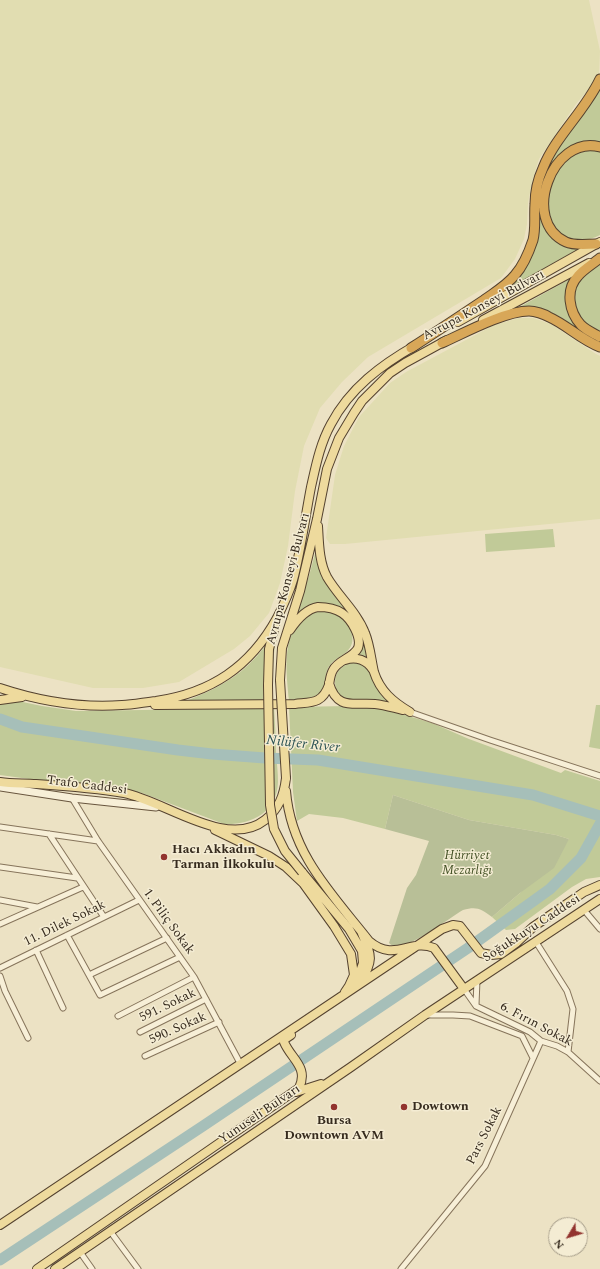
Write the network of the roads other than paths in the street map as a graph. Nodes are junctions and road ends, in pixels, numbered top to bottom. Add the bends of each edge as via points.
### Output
1 (600, 79) edge
2 (600, 147) edge
3 (598, 243) edge
4 (600, 257) edge
5 (600, 336) edge
6 (442, 343) junction
7 (600, 347) edge
8 (411, 348) junction
9 (317, 519) junction
10 (278, 616) junction
11 (286, 635) junction
12 (340, 662) junction
13 (374, 672) junction
14 (329, 684) junction
15 (0, 688) edge
16 (29, 696) junction
17 (0, 700) edge
18 (122, 705) junction
19 (410, 712) junction
20 (600, 776) edge
21 (0, 778) edge
22 (286, 778) junction
23 (0, 782) edge
24 (28, 783) junction
25 (0, 787) edge
26 (72, 798) junction
27 (170, 809) junction
28 (196, 820) junction
29 (0, 827) edge
30 (49, 834) junction
31 (98, 841) junction
32 (0, 866) edge
33 (78, 878) junction
34 (600, 885) edge
35 (84, 887) junction
36 (600, 899) edge
37 (0, 900) edge
38 (139, 900) junction
39 (38, 907) junction
40 (584, 910) junction
41 (104, 917) junction
42 (0, 924) edge
43 (600, 929) edge
44 (361, 931) junction
45 (68, 935) junction
46 (167, 938) junction
47 (536, 942) junction
48 (417, 945) junction
49 (36, 950) junction
50 (180, 957) junction
51 (0, 968) edge
52 (89, 975) junction
53 (0, 976) edge
54 (194, 977) junction
55 (478, 980) junction
56 (359, 985) junction
57 (464, 989) junction
58 (348, 993) junction
59 (206, 999) junction
60 (337, 1000) junction
61 (476, 1006) junction
62 (63, 1008) dead end
63 (425, 1015) junction
64 (118, 1016) dead end
65 (219, 1022) junction
66 (140, 1032) dead end
67 (28, 1038) dead end
68 (541, 1041) junction
69 (568, 1052) junction
70 (145, 1056) dead end
71 (533, 1058) junction
72 (240, 1063) junction
73 (334, 1079) junction
74 (600, 1081) edge
75 (293, 1093) junction
76 (0, 1225) edge
77 (110, 1231) junction
78 (80, 1252) junction
79 (37, 1269) edge
80 (55, 1269) edge
81 (92, 1269) edge
82 (138, 1269) edge
83 (401, 1269) edge

1 - 8 highway via 593,93 548,156 542,170 535,203 533,239 517,274 503,287
2 - 3 highway via 583,146 565,155 552,172 544,196 546,221 558,236 574,244
3 - 8 main road, Avrupa Konseyi Bulvarı
4 - 5 highway via 578,276 570,293 576,319 590,332
4 - 6 main road, Avrupa Konseyi Bulvarı
6 - 7 highway via 504,316 530,311 549,316 589,343
6 - 9 main road, Avrupa Konseyi Bulvarı via 390,373 362,401 339,438 327,469
8 - 10 main road, Avrupa Konseyi Bulvarı via 365,379 345,402 331,424 319,452 293,580
9 - 11 main road, Avrupa Konseyi Bulvarı via 300,591
9 - 13 main road via 321,559 327,576 365,632
10 - 18 main road, Avrupa Konseyi Bulvarı via 258,647 235,670 219,680 185,695
10 - 58 main road, bridge via 269,649 268,685 270,805 274,829 285,851 349,929 362,951 363,963 360,973
11 - 12 main road via 295,622 317,607 330,608 342,613 358,638 358,647 354,653
11 - 22 main road, Avrupa Konseyi Bulvarı, bridge via 282,648 280,680
12 - 13 main road via 358,658 367,663
12 - 14 main road via 332,670
13 - 19 main road via 382,689 395,703
14 - 18 main road via 325,694 315,702
14 - 19 main road via 335,696 343,703 378,704
15 - 16 main road, Avrupa Konseyi Bulvarı
16 - 17 main road
16 - 18 main road, Avrupa Konseyi Bulvarı via 71,704
19 - 20 street
21 - 24 main road
22 - 28 main road, Avrupa Konseyi Bulvarı via 284,792 277,806 270,816 258,825 233,830
22 - 44 main road via 290,815 305,855
23 - 24 main road, Avrupa Konseyi Bulvarı
24 - 27 main road, Avrupa Konseyi Bulvarı via 126,794 144,798
25 - 26 main road, Trafo Caddesi
26 - 27 main road, Trafo Caddesi
26 - 31 street, 1. Piliç Sokak
27 - 28 main road, Avrupa Konseyi Bulvarı
28 - 60 main road via 270,856 303,883 351,954 354,975 349,986
29 - 30 street
30 - 31 street
30 - 33 street
31 - 38 street, 1. Piliç Sokak
32 - 33 street
33 - 35 street
34 - 48 main road, Soğukkuyu Caddesi via 584,892 533,927 516,944 501,954 486,955 478,950 460,926 453,925
35 - 39 street
35 - 41 street
36 - 40 main road, Soğukkuyu Caddesi
37 - 39 street
38 - 41 street, 11. Dilek Sokak
38 - 46 street, 1. Piliç Sokak
39 - 42 street
40 - 43 street
40 - 47 main road, Soğukkuyu Caddesi
41 - 45 street, 11. Dilek Sokak
44 - 48 main road via 376,947 383,949 398,951
44 - 56 main road via 370,958 368,970
45 - 49 street, 11. Dilek Sokak
45 - 52 street
46 - 50 street, 1. Piliç Sokak
46 - 52 street
47 - 55 main road, Soğukkuyu Caddesi
47 - 69 street via 568,991 573,1009
48 - 56 main road
48 - 57 main road via 434,948
49 - 51 street, 11. Dilek Sokak
49 - 62 street
50 - 52 street via 100,995
50 - 54 street, 1. Piliç Sokak
53 - 67 street
54 - 59 street, 1. Piliç Sokak
54 - 64 street
55 - 57 main road, Yunuseli Bulvarı
55 - 61 street
56 - 58 main road
56 - 75 main road via 340,1004 285,1039 288,1050 302,1071 302,1082
57 - 61 street, 6. Fırın Sokak
57 - 63 main road, Yunuseli Bulvarı
58 - 60 main road
59 - 65 street, 1. Piliç Sokak
59 - 66 street, 591. Sokak
60 - 72 main road
61 - 68 street, 6. Fırın Sokak via 530,1032
63 - 71 street, 6. Fırın Sokak via 470,1016 522,1036
63 - 73 main road, Yunuseli Bulvarı
65 - 70 street, 590. Sokak
65 - 72 street, 1. Piliç Sokak
68 - 69 street, 6. Fırın Sokak
68 - 71 street, Pars Sokak
69 - 74 street, 6. Fırın Sokak
71 - 83 street, Pars Sokak via 485,1166
72 - 76 main road
73 - 75 main road
73 - 77 main road, Yunuseli Bulvarı
75 - 79 main road, Yunuseli Bulvarı
77 - 78 main road, Yunuseli Bulvarı
77 - 82 street
78 - 80 main road, Yunuseli Bulvarı
78 - 81 street

